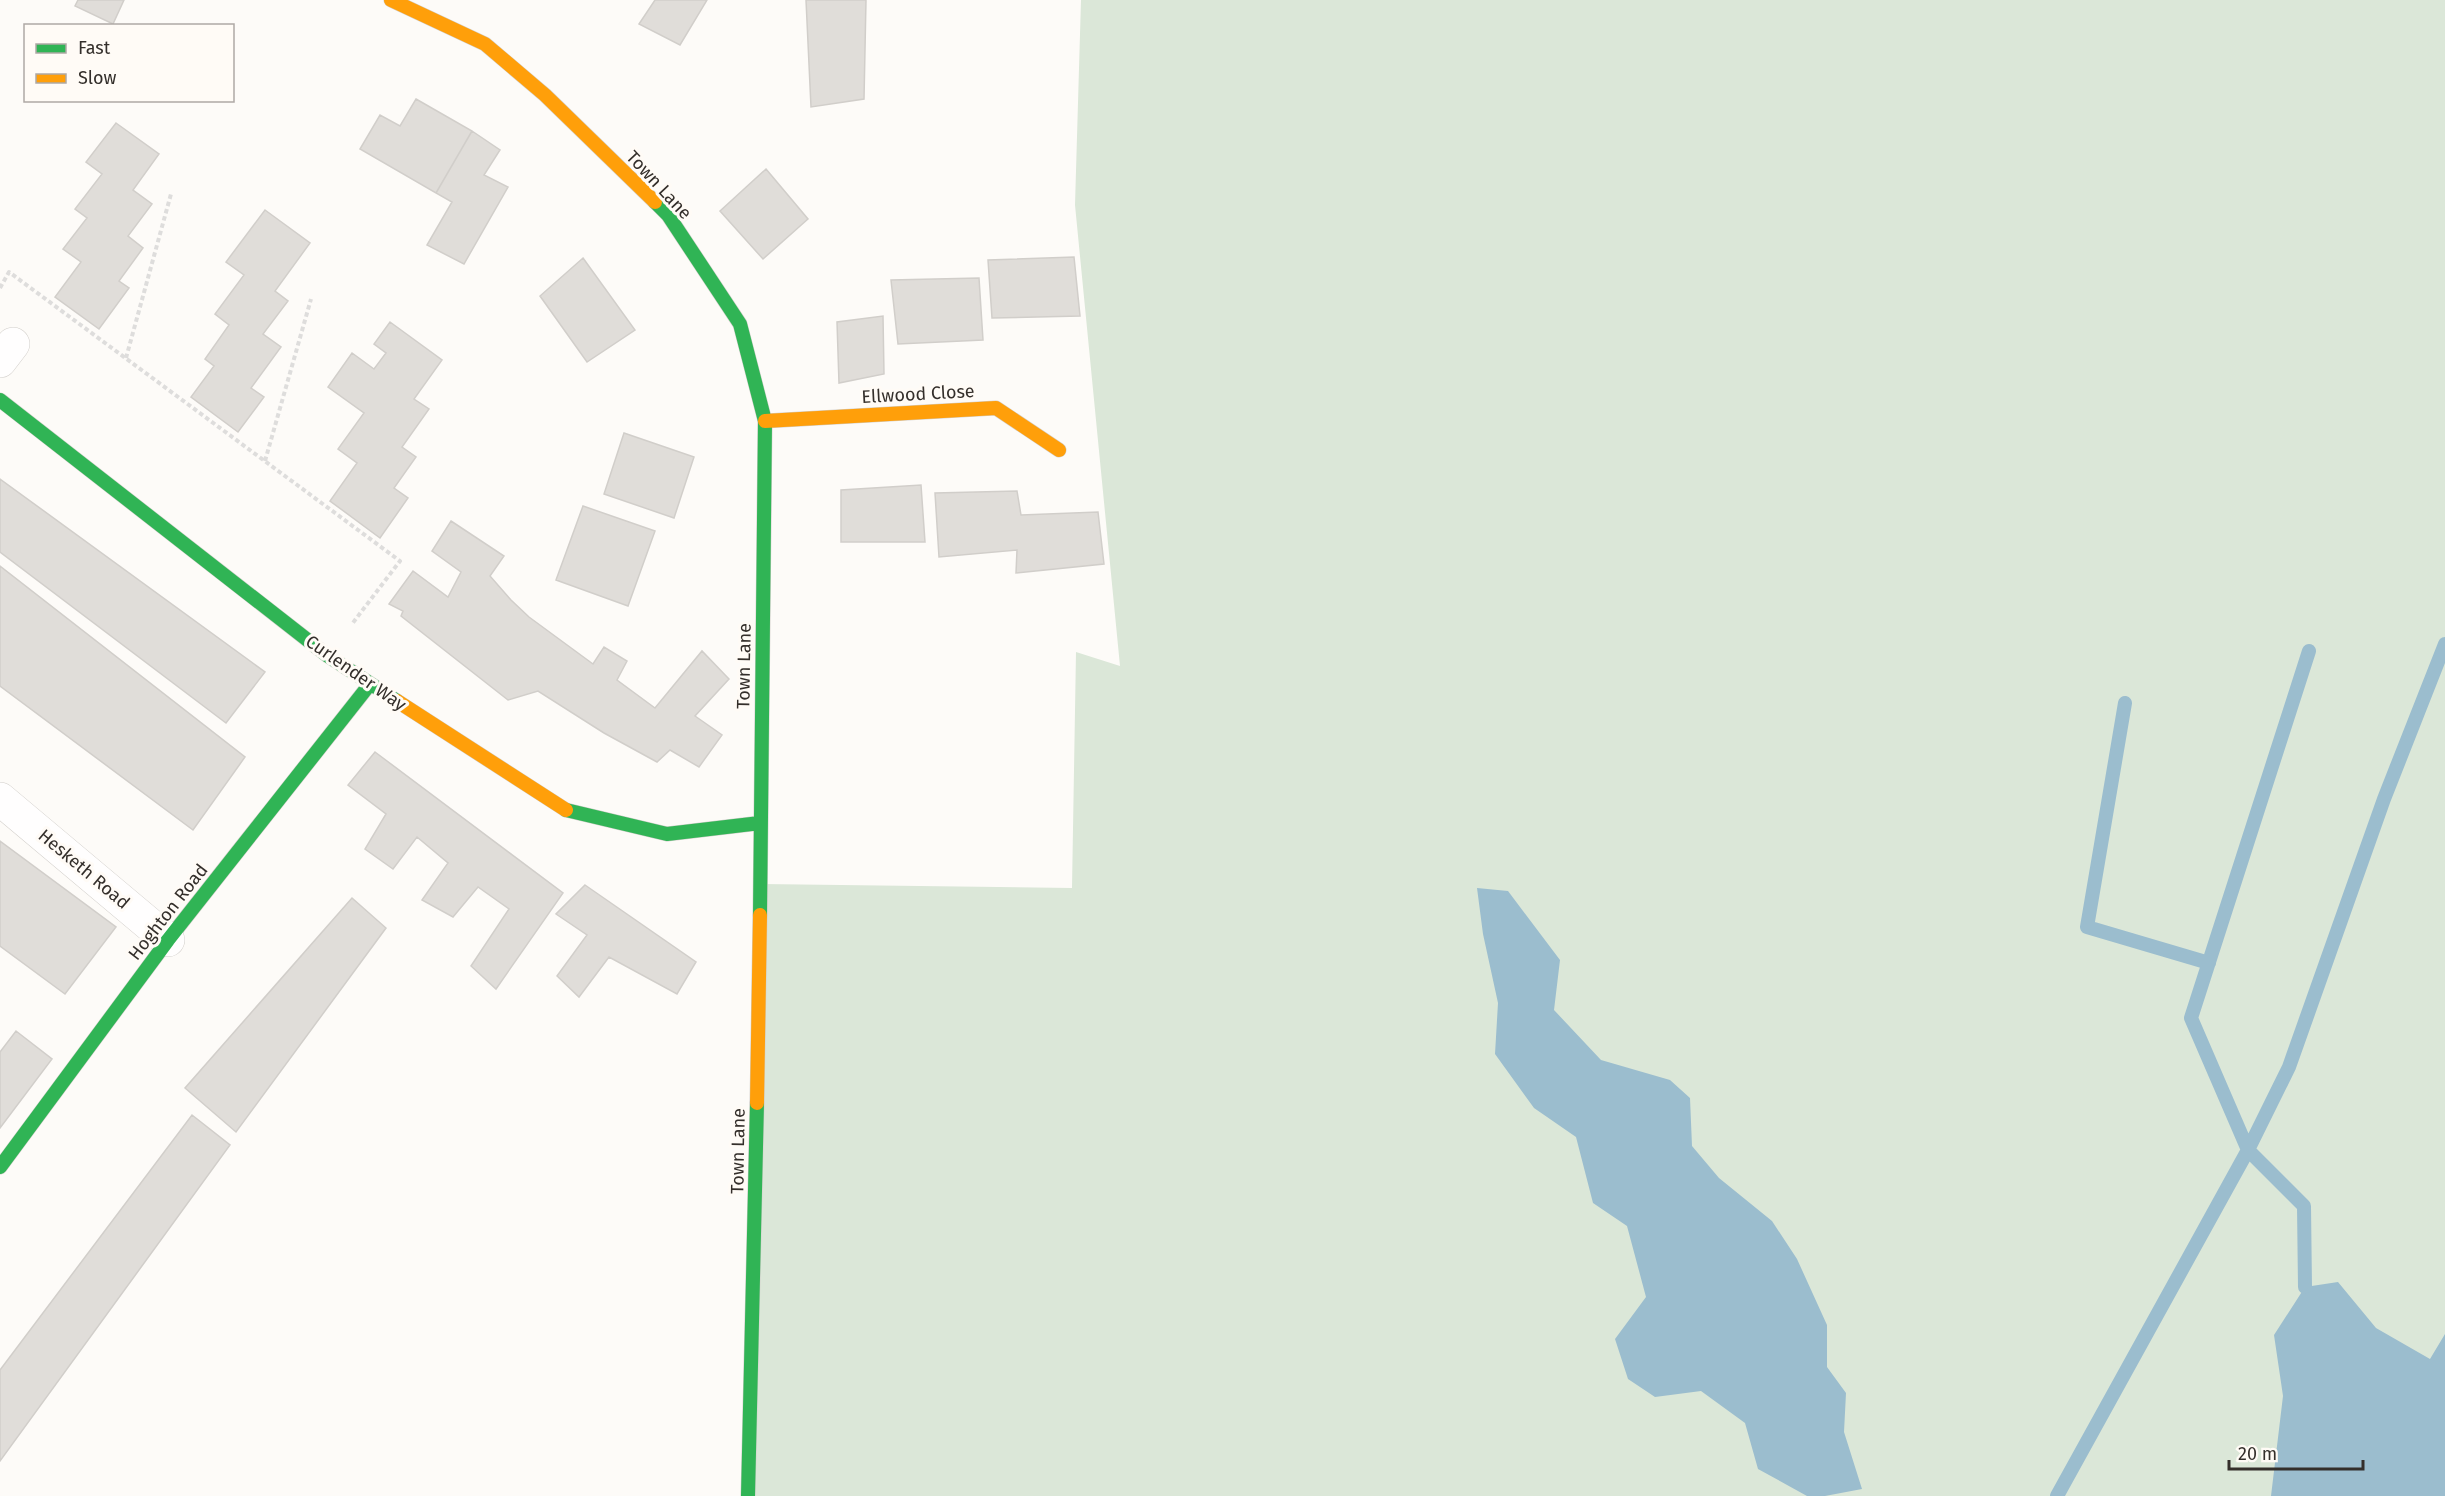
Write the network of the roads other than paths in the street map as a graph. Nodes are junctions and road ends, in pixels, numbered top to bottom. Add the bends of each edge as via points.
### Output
1 (391, 0) edge
2 (0, 400) edge
3 (765, 420) junction
4 (1059, 450) dead end
5 (370, 684) junction
6 (0, 799) edge
7 (760, 823) junction
8 (168, 940) junction
9 (0, 1167) edge
10 (748, 1496) edge

1 - 3 street, Town Lane via 485,44 544,95 668,215 740,324
2 - 5 street, Curlender Way via 328,656
3 - 4 street, Ellwood Close via 996,408
3 - 7 street, Town Lane
5 - 7 street, Curlender Way via 562,809 667,834
5 - 8 street, Hoghton Road
6 - 8 street, Hesketh Road
7 - 10 street, Town Lane
8 - 9 street, Hoghton Road

